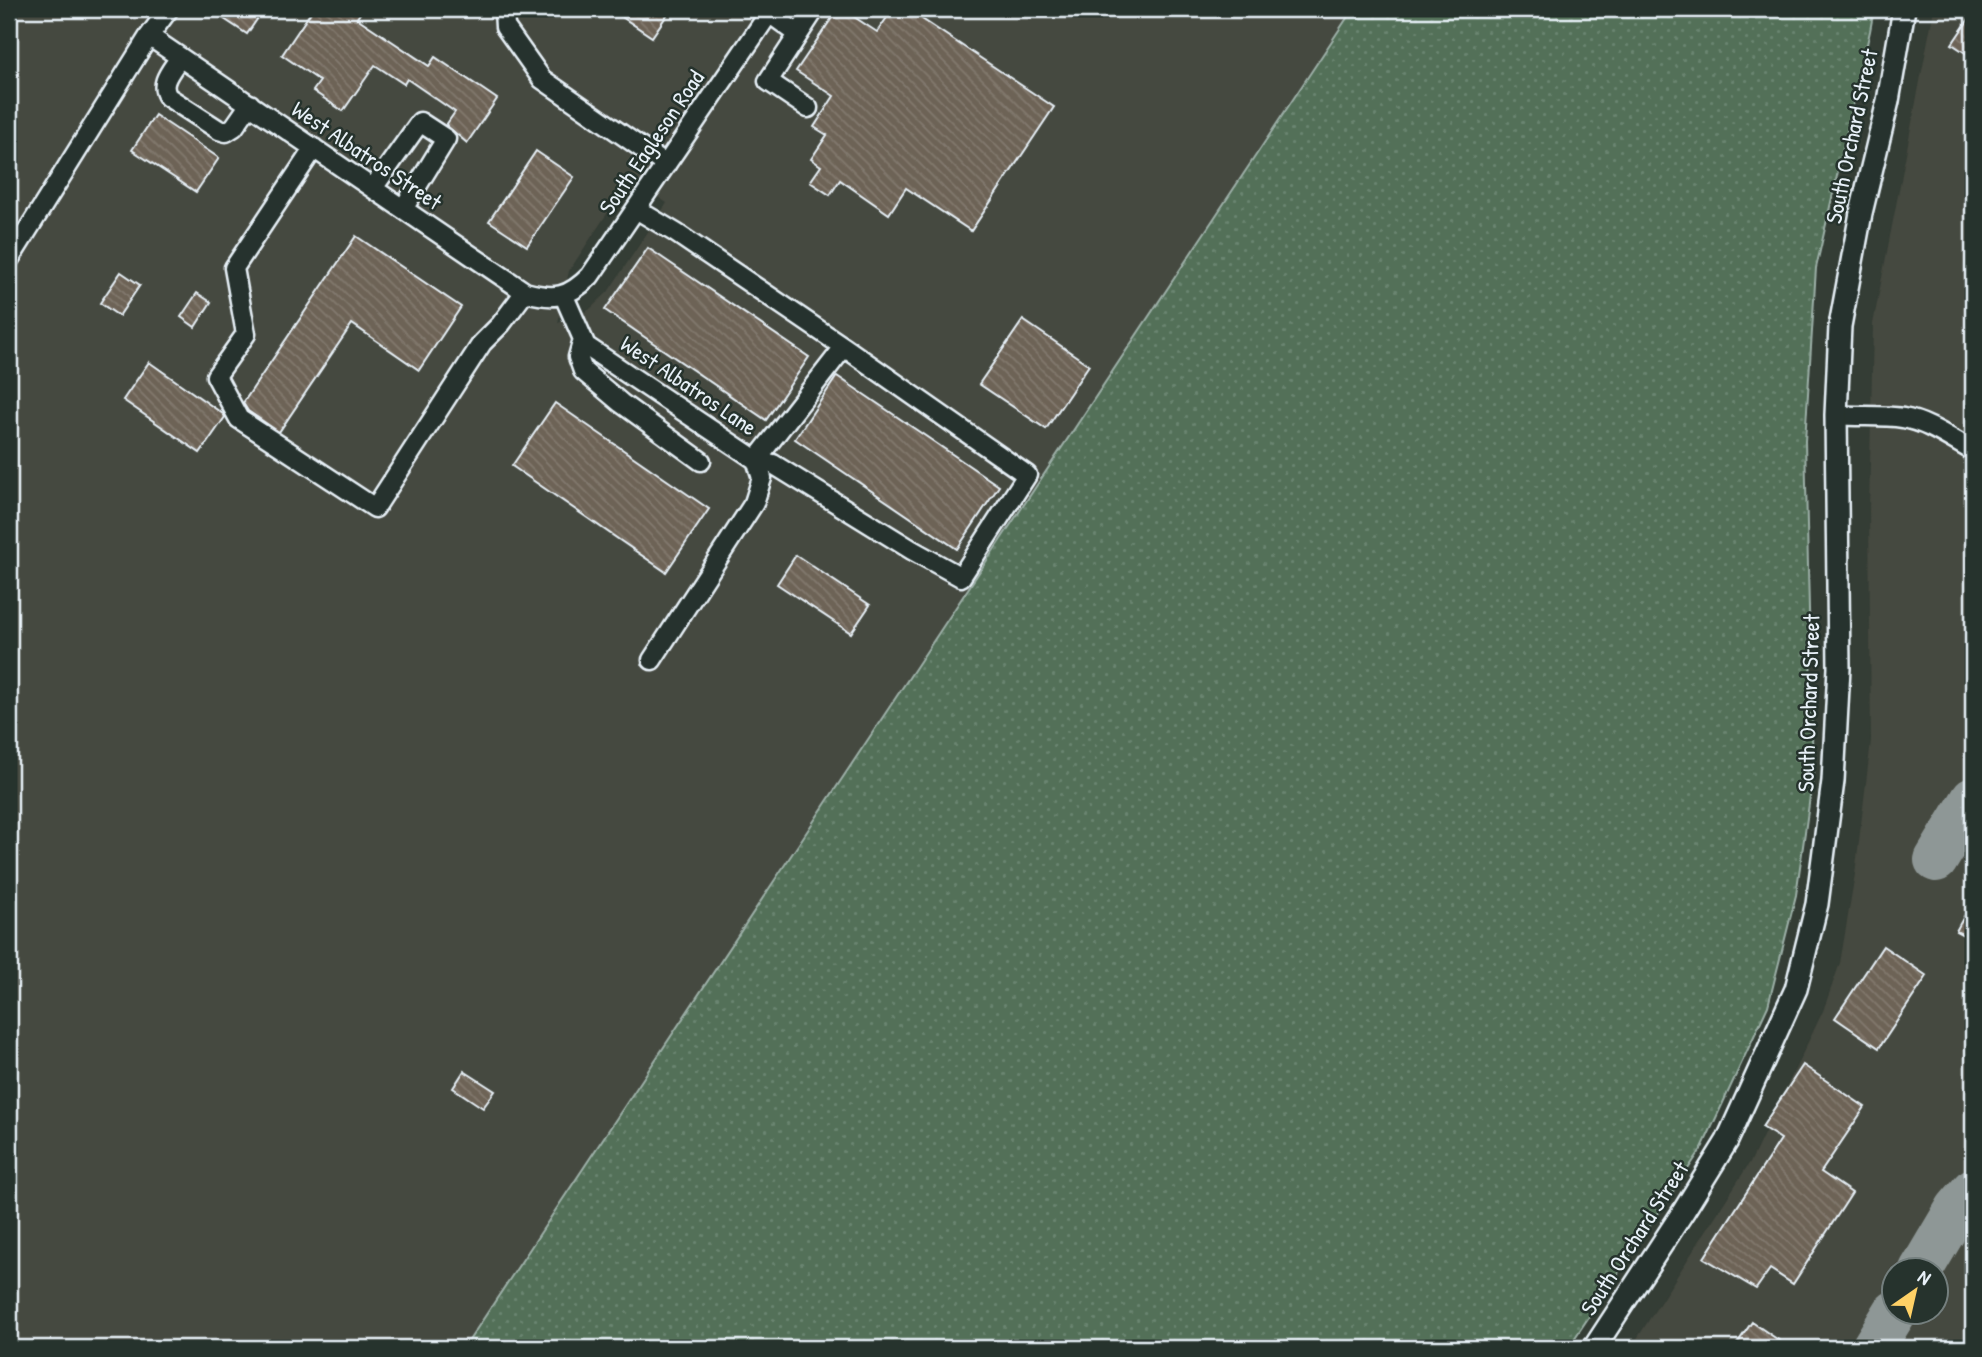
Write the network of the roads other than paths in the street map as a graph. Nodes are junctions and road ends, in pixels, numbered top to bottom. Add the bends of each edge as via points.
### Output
1 (169, 9) edge
2 (504, 9) edge
3 (815, 9) edge
4 (1904, 9) edge
5 (770, 11) edge
6 (799, 34) junction
7 (149, 36) junction
8 (180, 57) junction
9 (250, 104) junction
10 (808, 108) dead end
11 (314, 148) junction
12 (666, 165) junction
13 (373, 188) junction
14 (403, 209) junction
15 (636, 209) junction
16 (9, 260) edge
17 (525, 292) junction
18 (564, 296) junction
19 (583, 339) junction
20 (844, 347) junction
21 (1836, 415) junction
22 (1973, 451) edge
23 (756, 460) junction
24 (701, 461) dead end
25 (652, 660) dead end
26 (1594, 1348) edge

1 - 7 street
2 - 12 street via 505,27 541,79
3 - 6 street
4 - 21 main road, South Orchard Street via 1840,326
5 - 6 street
5 - 12 street, South Eagleson Road
6 - 10 street via 768,81
7 - 8 street, West Albatros Street
7 - 16 street
8 - 9 street, West Albatros Street
8 - 9 street via 163,84 168,97 226,132
9 - 11 street, West Albatros Street
11 - 13 street, West Albatros Street
11 - 17 street via 234,268 246,334 216,376 239,419 375,508 482,343
12 - 15 street, South Eagleson Road
13 - 14 street, West Albatros Street
13 - 14 street via 421,122 446,139
14 - 17 street, West Albatros Street
15 - 18 street, South Eagleson Road via 590,276
15 - 20 street
17 - 18 street, West Albatros Street
18 - 19 street, West Albatros Lane
19 - 23 street, West Albatros Lane via 586,346
19 - 24 street via 578,357 583,371
20 - 23 street
20 - 23 street via 1027,475 961,577 773,464
21 - 22 street via 1902,418 1929,426
21 - 26 main road, South Orchard Street via 1839,667 1833,781 1818,904 1796,989 1727,1141
23 - 25 street, West Albatros Lane via 762,478 754,503

